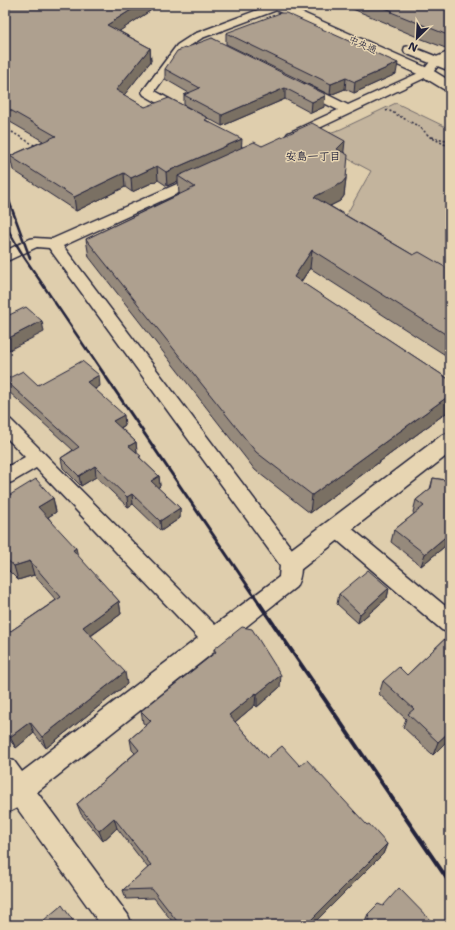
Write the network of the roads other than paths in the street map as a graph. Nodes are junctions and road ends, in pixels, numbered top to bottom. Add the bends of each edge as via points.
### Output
1 (277, 5) edge
2 (198, 36) junction
3 (214, 43) edge
4 (400, 45) dead end
5 (450, 54) edge
6 (436, 61) junction
7 (450, 67) edge
8 (427, 73) junction
9 (291, 82) edge
10 (450, 87) edge
11 (347, 110) junction
12 (195, 118) edge
13 (278, 142) edge
14 (214, 171) edge
15 (54, 244) junction
16 (6, 255) edge
17 (5, 424) edge
18 (450, 441) edge
19 (38, 458) junction
20 (5, 478) edge
21 (336, 528) junction
22 (290, 563) junction
23 (450, 623) edge
24 (215, 640) junction
25 (10, 787) edge
26 (118, 925) edge

1 - 2 street
1 - 8 street, 中央通
2 - 3 street
2 - 12 street via 181,47 148,92
4 - 6 street
5 - 6 street
6 - 7 street
6 - 8 street
8 - 10 street, 中央通
8 - 11 street
9 - 11 street
11 - 13 street
14 - 15 street
15 - 16 street via 35,242
15 - 22 street
17 - 19 street
18 - 21 street
19 - 20 street
19 - 24 street
21 - 22 street
21 - 23 street
22 - 24 street via 289,581
24 - 25 street
25 - 26 street

